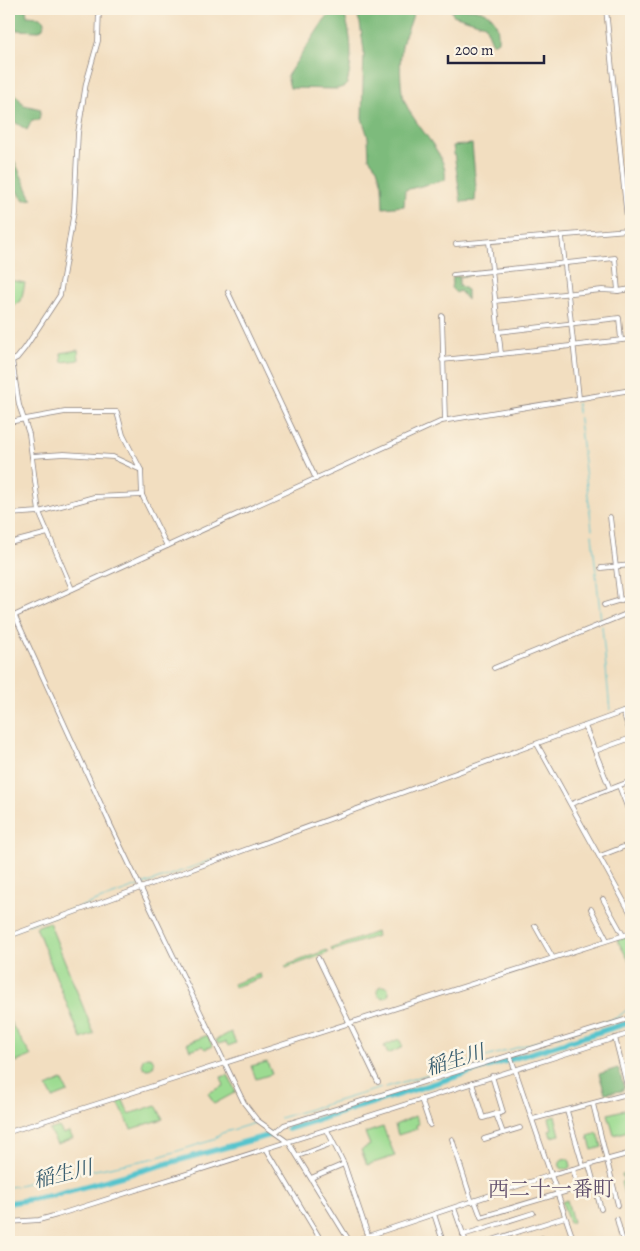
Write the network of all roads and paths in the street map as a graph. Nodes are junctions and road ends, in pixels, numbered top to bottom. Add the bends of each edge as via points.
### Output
1 (99, 9) edge
2 (606, 9) edge
3 (629, 217) edge
4 (628, 230) junction
5 (562, 237) junction
6 (489, 242) junction
7 (456, 244) dead end
8 (631, 259) edge
9 (564, 263) junction
10 (492, 271) junction
11 (453, 274) dead end
12 (631, 289) edge
13 (618, 291) junction
14 (228, 292) dead end
15 (568, 294) junction
16 (495, 301) junction
17 (442, 316) dead end
18 (571, 324) junction
19 (498, 332) junction
20 (631, 339) edge
21 (621, 340) junction
22 (573, 346) junction
23 (501, 354) junction
24 (442, 360) junction
25 (10, 361) edge
26 (631, 390) edge
27 (579, 398) junction
28 (24, 419) junction
29 (445, 420) junction
30 (9, 422) edge
31 (32, 456) junction
32 (141, 470) junction
33 (316, 479) junction
34 (142, 495) junction
35 (39, 512) junction
36 (9, 514) edge
37 (610, 517) dead end
38 (48, 532) junction
39 (9, 543) edge
40 (167, 546) junction
41 (631, 565) edge
42 (616, 567) junction
43 (601, 568) dead end
44 (72, 589) junction
45 (631, 597) edge
46 (620, 601) junction
47 (604, 606) dead end
48 (9, 607) edge
49 (631, 612) edge
50 (12, 617) edge
51 (494, 668) dead end
52 (631, 709) edge
53 (623, 712) junction
54 (585, 726) junction
55 (631, 736) edge
56 (537, 744) junction
57 (595, 751) junction
58 (631, 781) edge
59 (619, 786) junction
60 (610, 789) junction
61 (571, 804) junction
62 (631, 816) edge
63 (631, 844) edge
64 (600, 856) junction
65 (141, 888) junction
66 (603, 899) dead end
67 (591, 909) dead end
68 (631, 914) edge
69 (535, 926) dead end
70 (631, 933) edge
71 (623, 935) junction
72 (9, 936) edge
73 (607, 940) junction
74 (318, 958) dead end
75 (553, 958) junction
76 (631, 1018) edge
77 (350, 1023) junction
78 (631, 1033) edge
79 (615, 1038) junction
80 (511, 1056) junction
81 (225, 1063) junction
82 (515, 1068) junction
83 (492, 1076) junction
84 (378, 1082) dead end
85 (472, 1083) junction
86 (630, 1093) edge
87 (421, 1099) junction
88 (631, 1102) edge
89 (593, 1104) junction
90 (568, 1111) junction
91 (496, 1114) junction
92 (533, 1119) junction
93 (430, 1125) dead end
94 (520, 1128) dead end
95 (327, 1130) junction
96 (9, 1132) edge
97 (276, 1132) junction
98 (503, 1133) junction
99 (452, 1139) dead end
100 (484, 1139) dead end
101 (333, 1142) junction
102 (289, 1143) junction
103 (267, 1150) junction
104 (631, 1153) edge
105 (298, 1156) junction
106 (607, 1159) junction
107 (344, 1164) junction
108 (589, 1165) junction
109 (583, 1166) junction
110 (573, 1169) junction
111 (551, 1175) junction
112 (311, 1178) junction
113 (557, 1192) junction
114 (473, 1201) junction
115 (618, 1205) dead end
116 (454, 1208) junction
117 (600, 1209) dead end
118 (533, 1213) dead end
119 (434, 1214) junction
120 (565, 1217) junction
121 (617, 1219) dead end
122 (9, 1222) edge
123 (368, 1235) junction
124 (463, 1235) junction
125 (631, 1241) edge
126 (322, 1242) edge
127 (350, 1242) edge
128 (443, 1242) edge
129 (466, 1242) edge
130 (486, 1242) edge
131 (574, 1242) edge
132 (623, 1242) edge

1 - 25 street via 98,41 86,83 78,133 74,211 60,295 25,348
2 - 3 street
3 - 4 street
4 - 5 street
4 - 8 street
5 - 6 street
5 - 9 street
6 - 7 street
6 - 10 street
9 - 10 street
9 - 13 street via 615,258
9 - 15 street
10 - 11 street
10 - 16 street
12 - 13 street
13 - 15 street
14 - 33 street
15 - 16 street
15 - 18 street
16 - 19 street
17 - 24 street
18 - 19 street
18 - 21 street via 619,318
18 - 22 street
19 - 23 street
20 - 21 street
21 - 22 street
22 - 23 street
22 - 27 street
23 - 24 street
24 - 29 street
25 - 28 street
26 - 27 street
27 - 29 street
28 - 30 street
28 - 31 street
28 - 32 street via 65,412 115,411 123,436
29 - 33 street
31 - 32 street via 113,457
31 - 35 street
32 - 34 street
33 - 40 street
34 - 35 street via 94,497
34 - 40 street
35 - 36 street
35 - 38 street
37 - 42 street
38 - 39 street
38 - 44 street
40 - 44 street
41 - 42 street
42 - 43 street
42 - 46 street
44 - 50 street
45 - 46 street
46 - 47 street
48 - 50 street
49 - 51 street
50 - 65 street
52 - 53 street
53 - 54 street
53 - 55 street
54 - 56 street
54 - 57 street
55 - 57 street
56 - 61 street
56 - 65 street
57 - 60 street
58 - 59 street
59 - 60 street
59 - 62 street
60 - 61 street
61 - 64 street
63 - 64 street
64 - 68 street
65 - 72 street
65 - 81 street
66 - 71 street
67 - 73 street
69 - 75 street
70 - 71 street
71 - 73 street
73 - 75 street
74 - 77 street
75 - 77 street
76 - 80 street
77 - 81 street
77 - 84 street
78 - 79 street
79 - 82 street
79 - 86 street
80 - 82 street
80 - 97 street via 284,1125
81 - 96 street
81 - 97 street via 251,1115
82 - 83 street
82 - 92 street
83 - 85 street
83 - 91 street via 503,1112
85 - 87 street
85 - 91 street via 483,1118
86 - 88 street
86 - 89 street
87 - 93 street
87 - 95 street
89 - 90 street
89 - 106 street
90 - 92 street
90 - 109 street
91 - 98 street
92 - 111 street
94 - 98 street
95 - 101 street
95 - 102 street
97 - 102 street
98 - 100 street
99 - 114 street
101 - 105 street
101 - 107 street
102 - 103 street
102 - 105 street
103 - 122 street via 38,1220
103 - 126 street
104 - 106 street
105 - 112 street
106 - 108 street
106 - 115 street
107 - 112 street
107 - 123 street
108 - 109 street
108 - 117 street
109 - 110 street
110 - 111 street
110 - 113 street via 578,1188
111 - 113 street
111 - 114 street
112 - 127 street
113 - 114 street via 480,1217
113 - 120 street
114 - 116 street
116 - 119 street
116 - 124 street
118 - 124 street
119 - 123 street
119 - 128 street
120 - 130 street
120 - 131 street
121 - 132 street
123 - 127 street
124 - 129 street
125 - 132 street

